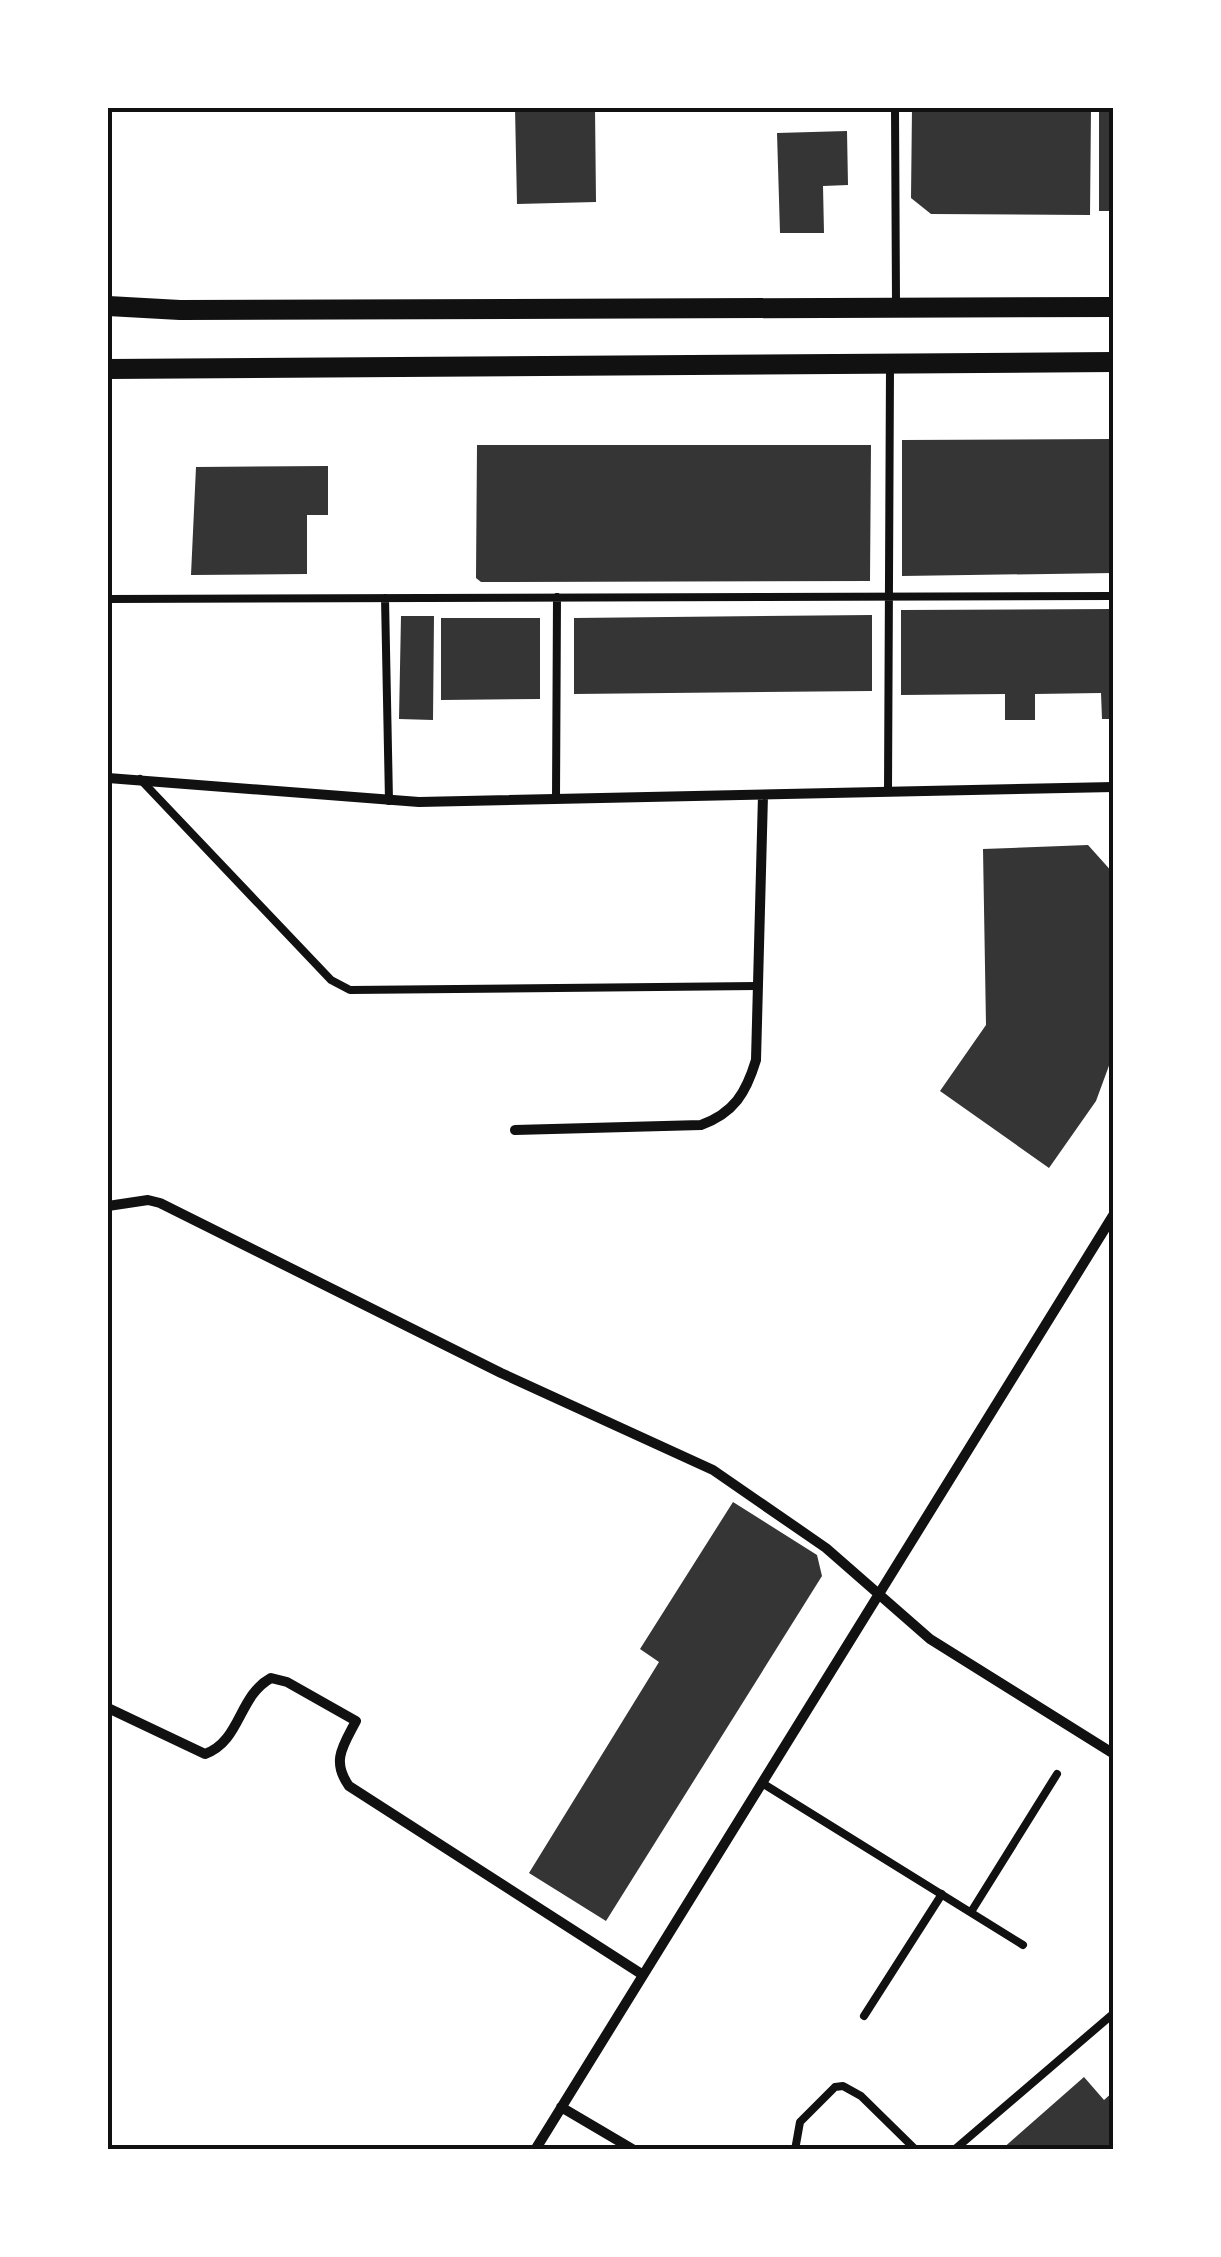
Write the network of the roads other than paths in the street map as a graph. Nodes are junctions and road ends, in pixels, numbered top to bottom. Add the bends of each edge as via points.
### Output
1 (895, 108) edge
2 (108, 306) edge
3 (1114, 307) edge
4 (896, 308) junction
5 (1114, 362) edge
6 (890, 364) junction
7 (108, 369) edge
8 (889, 596) junction
9 (1114, 596) edge
10 (557, 597) junction
11 (385, 598) junction
12 (108, 599) edge
13 (108, 778) edge
14 (139, 778) junction
15 (1114, 787) edge
16 (888, 792) junction
17 (762, 795) junction
18 (556, 799) junction
19 (389, 801) junction
20 (757, 986) junction
21 (516, 1130) dead end
22 (108, 1206) edge
23 (1114, 1214) edge
24 (879, 1594) junction
25 (108, 1708) edge
26 (1114, 1754) edge
27 (1057, 1774) dead end
28 (762, 1782) junction
29 (942, 1894) junction
30 (971, 1912) junction
31 (1023, 1945) dead end
32 (643, 1976) junction
33 (1114, 2013) edge
34 (864, 2016) dead end
35 (561, 2108) junction
36 (535, 2150) edge
37 (634, 2150) edge
38 (795, 2150) edge
39 (916, 2150) edge
40 (954, 2150) edge

1 - 4 lane
2 - 4 main road
3 - 4 main road
5 - 6 main road
6 - 7 main road
6 - 8 lane
8 - 9 lane
8 - 10 lane
8 - 16 lane
10 - 11 lane
10 - 18 lane
11 - 12 lane
11 - 19 lane
13 - 14 street
14 - 19 street
14 - 20 lane via 331,980 350,990
15 - 16 street
16 - 17 street
17 - 18 street
17 - 20 street
18 - 19 street
20 - 21 street via 756,1060 739,1100 722,1118 701,1125
22 - 24 street via 160,1203 713,1470 826,1548
23 - 24 street
24 - 26 street via 930,1639
24 - 28 street
25 - 32 street via 205,1754 226,1742 253,1688 271,1678 287,1682 356,1721 339,1753 338,1771 349,1786
27 - 30 lane
28 - 29 lane
28 - 32 street
29 - 30 lane
29 - 34 lane
30 - 31 lane
32 - 35 street
33 - 40 lane
35 - 36 street
35 - 37 street
38 - 39 lane via 800,2122 843,2086

